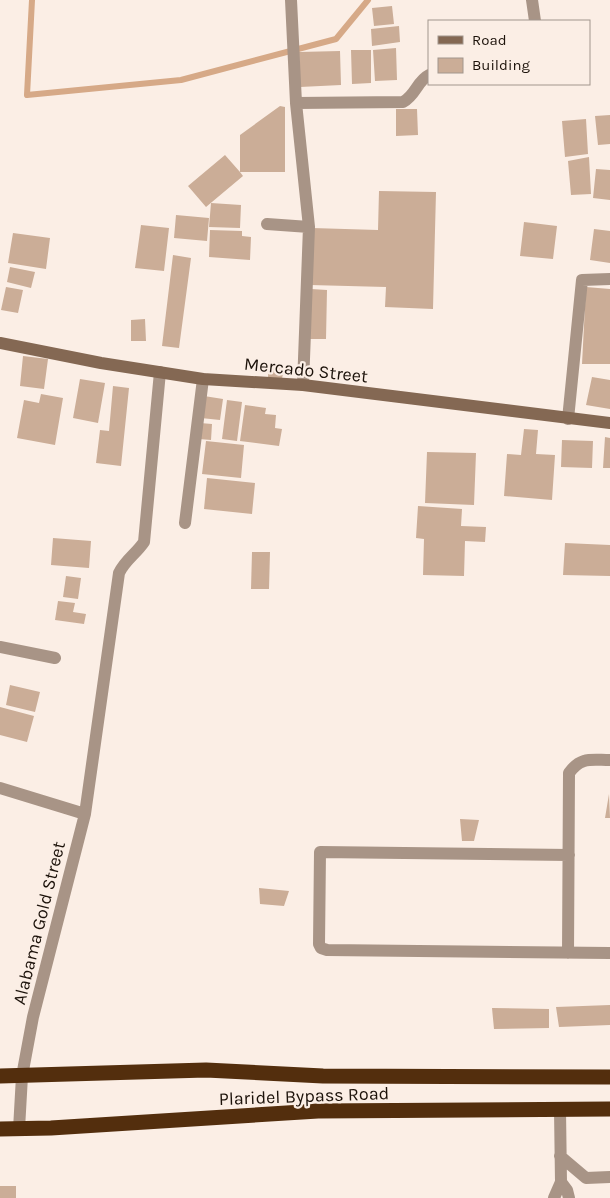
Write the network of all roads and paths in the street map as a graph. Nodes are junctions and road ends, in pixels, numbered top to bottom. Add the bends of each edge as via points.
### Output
1 (291, 0) edge
2 (532, 0) edge
3 (535, 20) edge
4 (428, 76) edge
5 (296, 103) junction
6 (267, 224) dead end
7 (309, 227) junction
8 (610, 279) edge
9 (0, 343) edge
10 (160, 372) junction
11 (203, 379) junction
12 (303, 385) junction
13 (568, 419) junction
14 (610, 423) edge
15 (185, 523) dead end
16 (0, 647) edge
17 (55, 658) dead end
18 (610, 760) edge
19 (0, 788) edge
20 (85, 814) junction
21 (569, 855) junction
22 (568, 953) junction
23 (610, 953) edge
24 (0, 1076) edge
25 (22, 1076) junction
26 (610, 1077) edge
27 (610, 1109) edge
28 (560, 1110) junction
29 (0, 1129) edge
30 (19, 1129) junction
31 (560, 1156) junction
32 (610, 1177) edge
33 (561, 1182) junction
34 (554, 1198) edge
35 (570, 1198) edge

1 - 5 street
2 - 3 street
4 - 5 street via 403,102
5 - 7 street
6 - 7 street
7 - 12 street
8 - 13 street via 582,280
9 - 10 street, Mercado Street
10 - 11 street, Mercado Street
10 - 20 street, Alabama Gold Street via 144,542 118,573
11 - 12 street, Mercado Street
11 - 15 street
12 - 13 street, Mercado Street
13 - 14 street, Mercado Street
16 - 17 street
18 - 21 street via 582,760 569,772
19 - 20 street
20 - 25 street, Alabama Gold Street via 33,1017
21 - 22 street
21 - 22 street via 320,852 319,944 327,950
22 - 23 street
24 - 25 highway, Plaridel Bypass Road
25 - 26 highway, Plaridel Bypass Road via 206,1070 324,1076
25 - 30 street, Alabama Gold Street
27 - 28 highway, Plaridel Bypass Road
28 - 30 highway, Plaridel Bypass Road via 318,1111
28 - 31 street
29 - 30 highway, Plaridel Bypass Road
31 - 32 street via 586,1178
31 - 33 street
33 - 34 street
33 - 35 street

